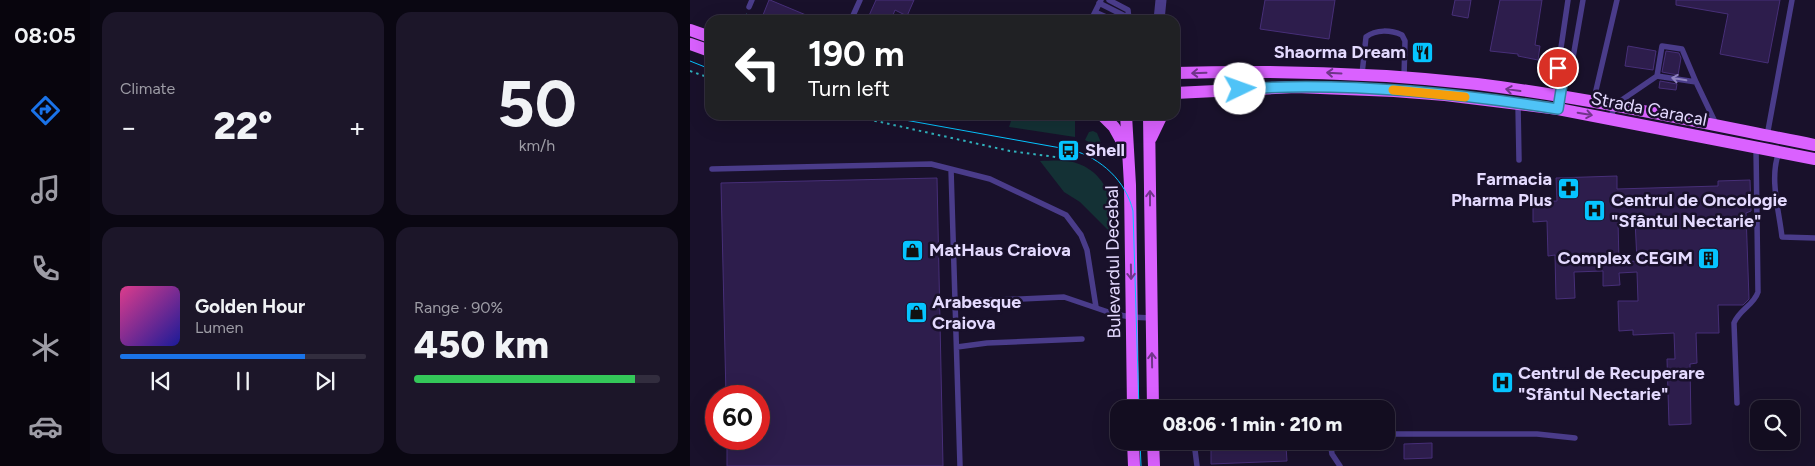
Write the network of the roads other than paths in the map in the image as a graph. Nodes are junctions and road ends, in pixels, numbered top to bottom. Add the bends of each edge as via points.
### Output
1 (752, 0) edge
2 (860, 0) edge
3 (1109, 0) edge
4 (1161, 0) edge
5 (1568, 0) edge
6 (1583, 0) edge
7 (1617, 0) edge
8 (1792, 0) edge
9 (1100, 2) edge
10 (749, 8) dead end
11 (1095, 12) junction
12 (853, 15) edge
13 (1094, 15) edge
14 (1102, 15) edge
15 (1122, 15) edge
16 (1129, 15) edge
17 (1160, 15) edge
18 (690, 30) edge
19 (705, 35) edge
20 (690, 44) edge
21 (705, 49) edge
22 (1365, 50) junction
23 (1404, 55) junction
24 (1180, 74) edge
25 (1362, 74) junction
26 (1657, 76) junction
27 (1404, 77) junction
28 (1696, 82) junction
29 (1223, 91) junction
30 (1180, 93) edge
31 (1560, 97) junction
32 (1180, 101) edge
33 (1518, 103) junction
34 (1593, 103) junction
35 (1612, 112) junction
36 (1106, 120) edge
37 (1126, 120) edge
38 (1149, 120) edge
39 (1160, 120) edge
40 (1717, 126) junction
41 (1768, 136) junction
42 (1150, 141) junction
43 (1815, 145) edge
44 (1756, 148) junction
45 (1779, 152) junction
46 (1129, 156) junction
47 (1815, 159) edge
48 (1519, 160) dead end
49 (712, 169) dead end
50 (951, 169) junction
51 (1815, 238) edge
52 (955, 302) junction
53 (1096, 307) junction
54 (1132, 317) junction
55 (1151, 318) junction
56 (1082, 339) dead end
57 (956, 347) junction
58 (1133, 400) edge
59 (1153, 400) edge
60 (1737, 403) dead end
61 (1395, 434) edge
62 (1575, 438) dead end
63 (1133, 450) edge
64 (1154, 450) edge
65 (1195, 450) edge
66 (1331, 450) edge
67 (960, 466) edge
68 (1134, 466) edge
69 (1154, 466) edge
70 (1197, 466) edge
71 (1340, 466) edge

1 - 10 lane
2 - 12 lane
3 - 16 lane via 1128,10
4 - 17 street
5 - 31 lane via 1558,68
6 - 31 lane via 1571,69
7 - 34 lane
8 - 41 lane
9 - 11 lane
9 - 15 lane
11 - 13 lane
11 - 14 lane
18 - 19 main road
20 - 21 main road
22 - 23 lane
22 - 23 lane via 1366,37 1371,33 1397,33 1405,41
22 - 25 lane
23 - 27 lane
25 -> 24 main road, Strada Caracal
25 - 27 main road, Strada Caracal
28 -> 26 lane
26 - 28 lane via 1662,46 1682,48
26 - 35 lane
31 -> 27 main road, Strada Caracal
28 - 40 lane
29 - 30 main road, Strada Caracal
29 - 32 main road
29 - 33 main road, Strada Caracal via 1296,87 1394,90
31 - 33 main road, Strada Caracal
31 - 34 main road, Strada Caracal
31 -> 35 main road, Strada Caracal
33 - 48 lane
34 - 35 main road, Strada Caracal
35 - 40 main road, Strada Caracal
35 - 44 main road, Strada Caracal
36 - 46 main road via 1118,133
37 - 46 main road, Bulevardul Decebal
38 - 42 main road, Bulevardul Decebal
39 - 42 main road
40 - 41 main road, Strada Caracal
41 - 43 main road, Strada Caracal
55 -> 42 main road, Bulevardul Decebal
44 - 45 main road, Strada Caracal
44 - 60 lane via 1758,292 1734,323
45 - 47 main road, Strada Caracal
45 - 51 lane via 1774,175 1782,237
46 -> 54 main road, Bulevardul Decebal
49 - 50 lane via 931,164
50 - 52 lane
50 - 53 lane via 990,179 1066,215 1081,235 1087,250
52 - 53 lane via 1064,296
52 - 57 lane
53 - 54 lane
54 - 55 lane
54 - 58 main road, Bulevardul Decebal
59 -> 55 main road, Bulevardul Decebal
56 - 57 lane via 988,342
57 - 67 lane
61 - 62 lane via 1537,434
63 - 68 main road
64 - 69 main road
65 - 70 lane
66 - 71 lane

